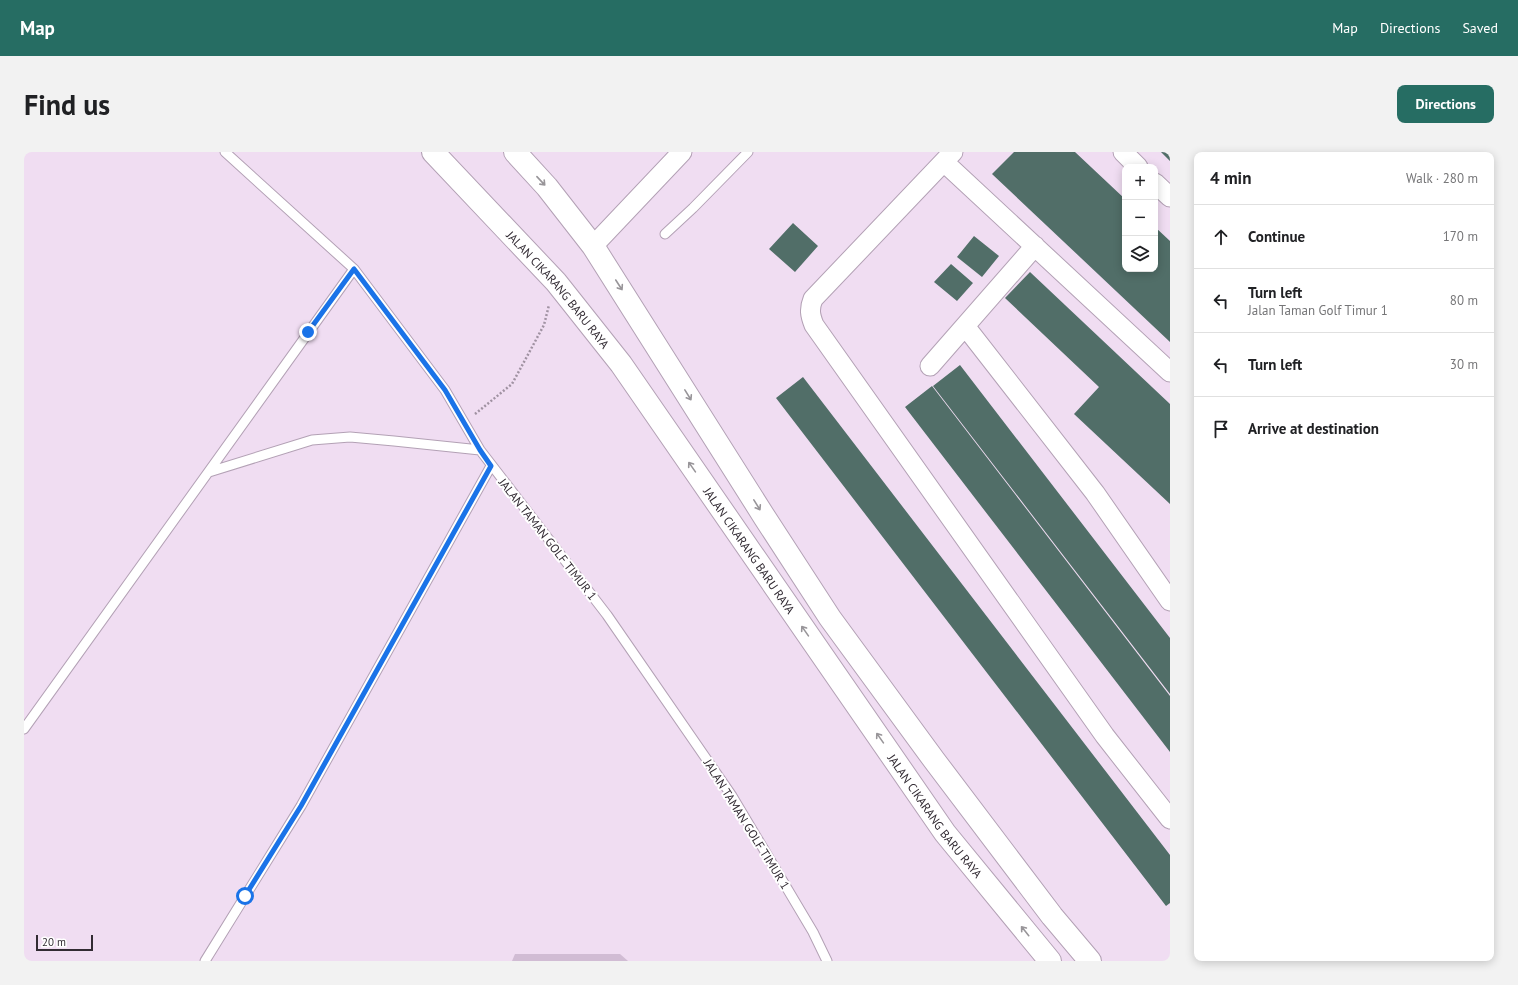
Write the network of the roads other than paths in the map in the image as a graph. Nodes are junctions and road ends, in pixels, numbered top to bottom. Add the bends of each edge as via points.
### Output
1 (225, 152) edge
2 (433, 152) edge
3 (515, 152) edge
4 (682, 152) edge
5 (748, 152) edge
6 (1123, 152) edge
7 (949, 157) edge
8 (1135, 164) edge
9 (1158, 186) edge
10 (1170, 197) edge
11 (665, 234) dead end
12 (593, 246) junction
13 (1035, 246) junction
14 (354, 269) junction
15 (965, 326) junction
16 (930, 366) dead end
17 (1170, 372) edge
18 (480, 450) junction
19 (491, 466) junction
20 (209, 472) junction
21 (1170, 601) edge
22 (24, 729) edge
23 (1170, 818) edge
24 (205, 961) edge
25 (827, 961) edge
26 (1050, 961) edge
27 (1090, 961) edge

1 - 14 lane, JALAN TAMAN GOLF TIMUR 1
26 -> 2 main road, JALAN CIKARANG BARU RAYA via 946,833 621,364 556,282
3 -> 12 main road via 547,187
4 - 12 street
5 - 11 lane
6 - 8 street
7 - 13 street
7 - 23 street via 813,299 810,315 814,325 1104,736
9 - 10 street
12 -> 27 main road via 830,618 1052,916
13 - 15 street
13 - 17 street
14 - 18 lane, JALAN TAMAN GOLF TIMUR 1 via 445,390
14 - 20 lane
15 - 16 street
15 - 21 street via 1095,492
18 - 19 lane, JALAN TAMAN GOLF TIMUR 1
18 - 20 lane via 350,437 312,440
19 - 24 lane via 301,806
19 - 25 lane, JALAN TAMAN GOLF TIMUR 1 via 607,615 728,789 813,932
20 - 22 lane

